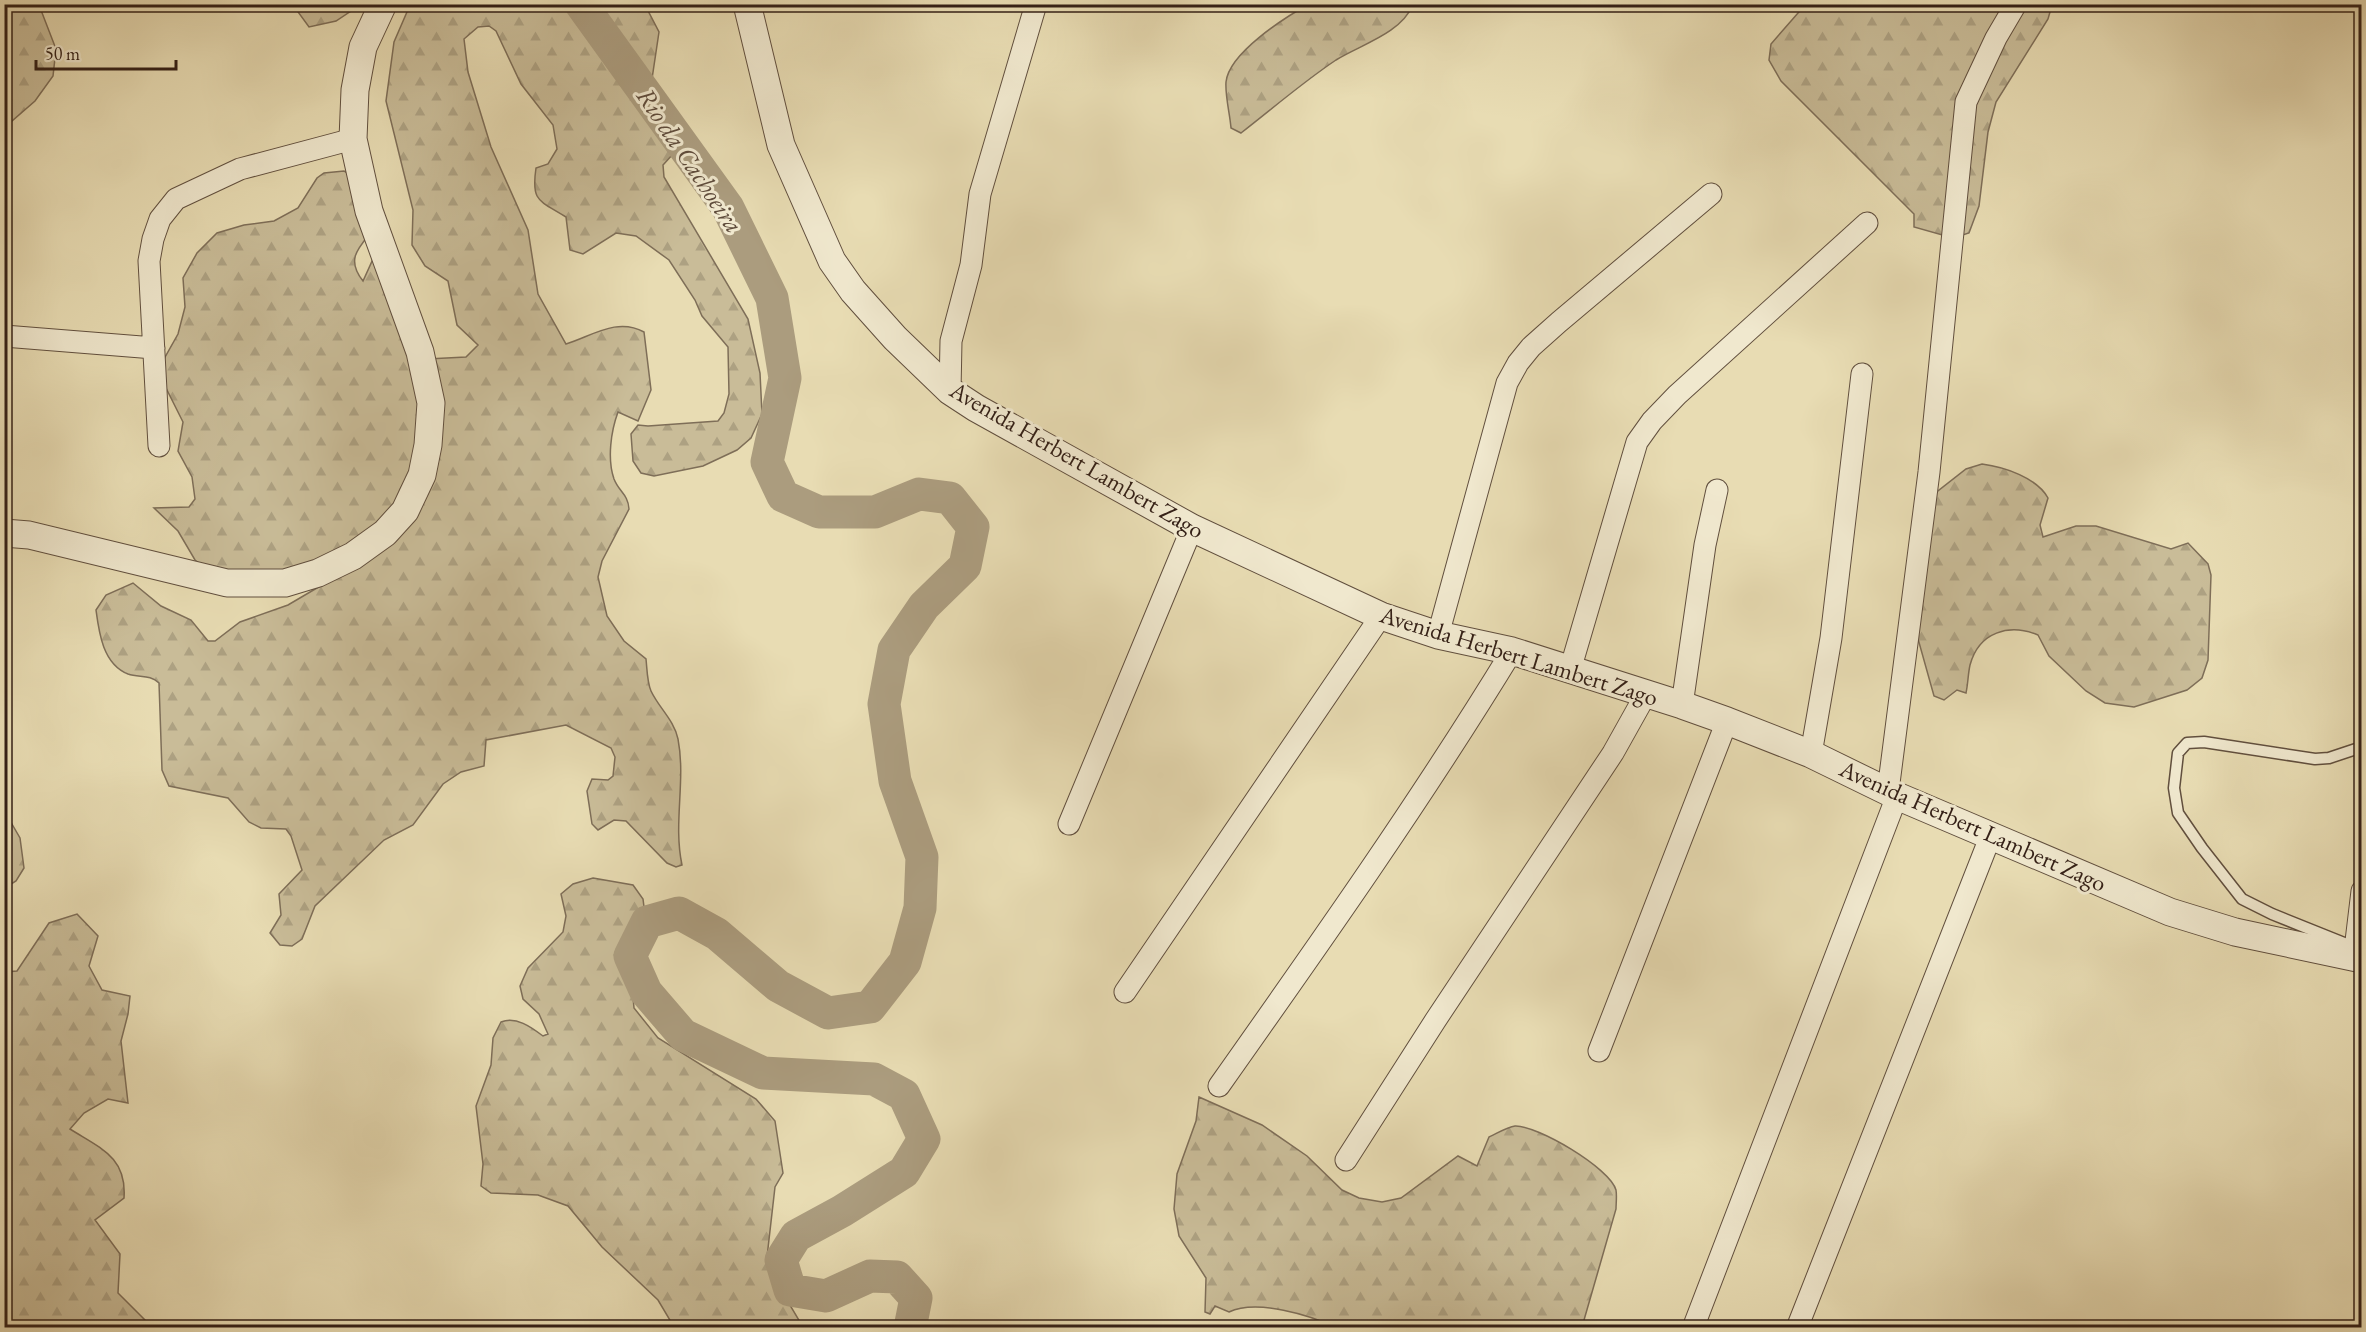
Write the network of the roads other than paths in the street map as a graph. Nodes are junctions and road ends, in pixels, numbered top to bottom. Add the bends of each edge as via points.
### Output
1 (383, 4) edge
2 (747, 4) edge
3 (1036, 4) edge
4 (2016, 4) edge
5 (353, 139) junction
6 (1711, 194) dead end
7 (1867, 223) dead end
8 (4, 336) edge
9 (154, 348) junction
10 (1862, 374) dead end
11 (950, 391) junction
12 (159, 446) dead end
13 (1717, 490) dead end
14 (1192, 528) junction
15 (4, 533) edge
16 (1381, 616) junction
17 (1438, 635) junction
18 (1512, 651) junction
19 (1570, 670) junction
20 (1646, 694) junction
21 (1682, 705) junction
22 (1726, 721) junction
23 (2361, 747) edge
24 (1811, 754) junction
25 (1892, 793) junction
26 (1069, 824) dead end
27 (1991, 835) junction
28 (2361, 891) edge
29 (2357, 955) edge
30 (1125, 992) dead end
31 (1599, 1051) dead end
32 (1219, 1086) dead end
33 (1346, 1160) dead end
34 (1693, 1328) edge
35 (1797, 1328) edge

1 - 5 street via 363,47 355,90
2 - 11 street, Avenida Herbert Lambert Zago via 781,146 832,261 895,338
3 - 11 street via 980,194 971,265 951,341
4 - 25 street via 1966,102
5 - 9 street via 240,169 176,199 168,207 160,219 149,261
5 - 15 street via 369,212 420,352 431,403 422,475 405,511 353,556 285,583 227,583
6 - 17 street via 1559,322 1518,363 1506,383
7 - 19 street via 1677,395 1637,442
8 - 9 street
9 - 12 street
10 - 24 street via 1831,638
11 - 14 street, Avenida Herbert Lambert Zago
13 - 21 street via 1705,545
14 - 16 street, Avenida Herbert Lambert Zago
14 - 26 street
16 - 17 street, Avenida Herbert Lambert Zago
16 - 30 street
17 - 18 street, Avenida Herbert Lambert Zago
18 - 19 street, Avenida Herbert Lambert Zago
18 - 32 street via 1322,940
19 - 20 street, Avenida Herbert Lambert Zago
20 - 21 street, Avenida Herbert Lambert Zago
20 - 33 street via 1613,753
21 - 22 street, Avenida Herbert Lambert Zago
22 - 24 street, Avenida Herbert Lambert Zago
22 - 31 street
23 - 29 lane via 2315,759 2204,742 2187,743 2178,753 2174,788 2178,813 2242,899
24 - 25 street, Avenida Herbert Lambert Zago
25 - 27 street, Avenida Herbert Lambert Zago
25 - 34 street
27 - 29 street, Avenida Herbert Lambert Zago via 2170,912 2247,935
27 - 35 street
28 - 29 street

